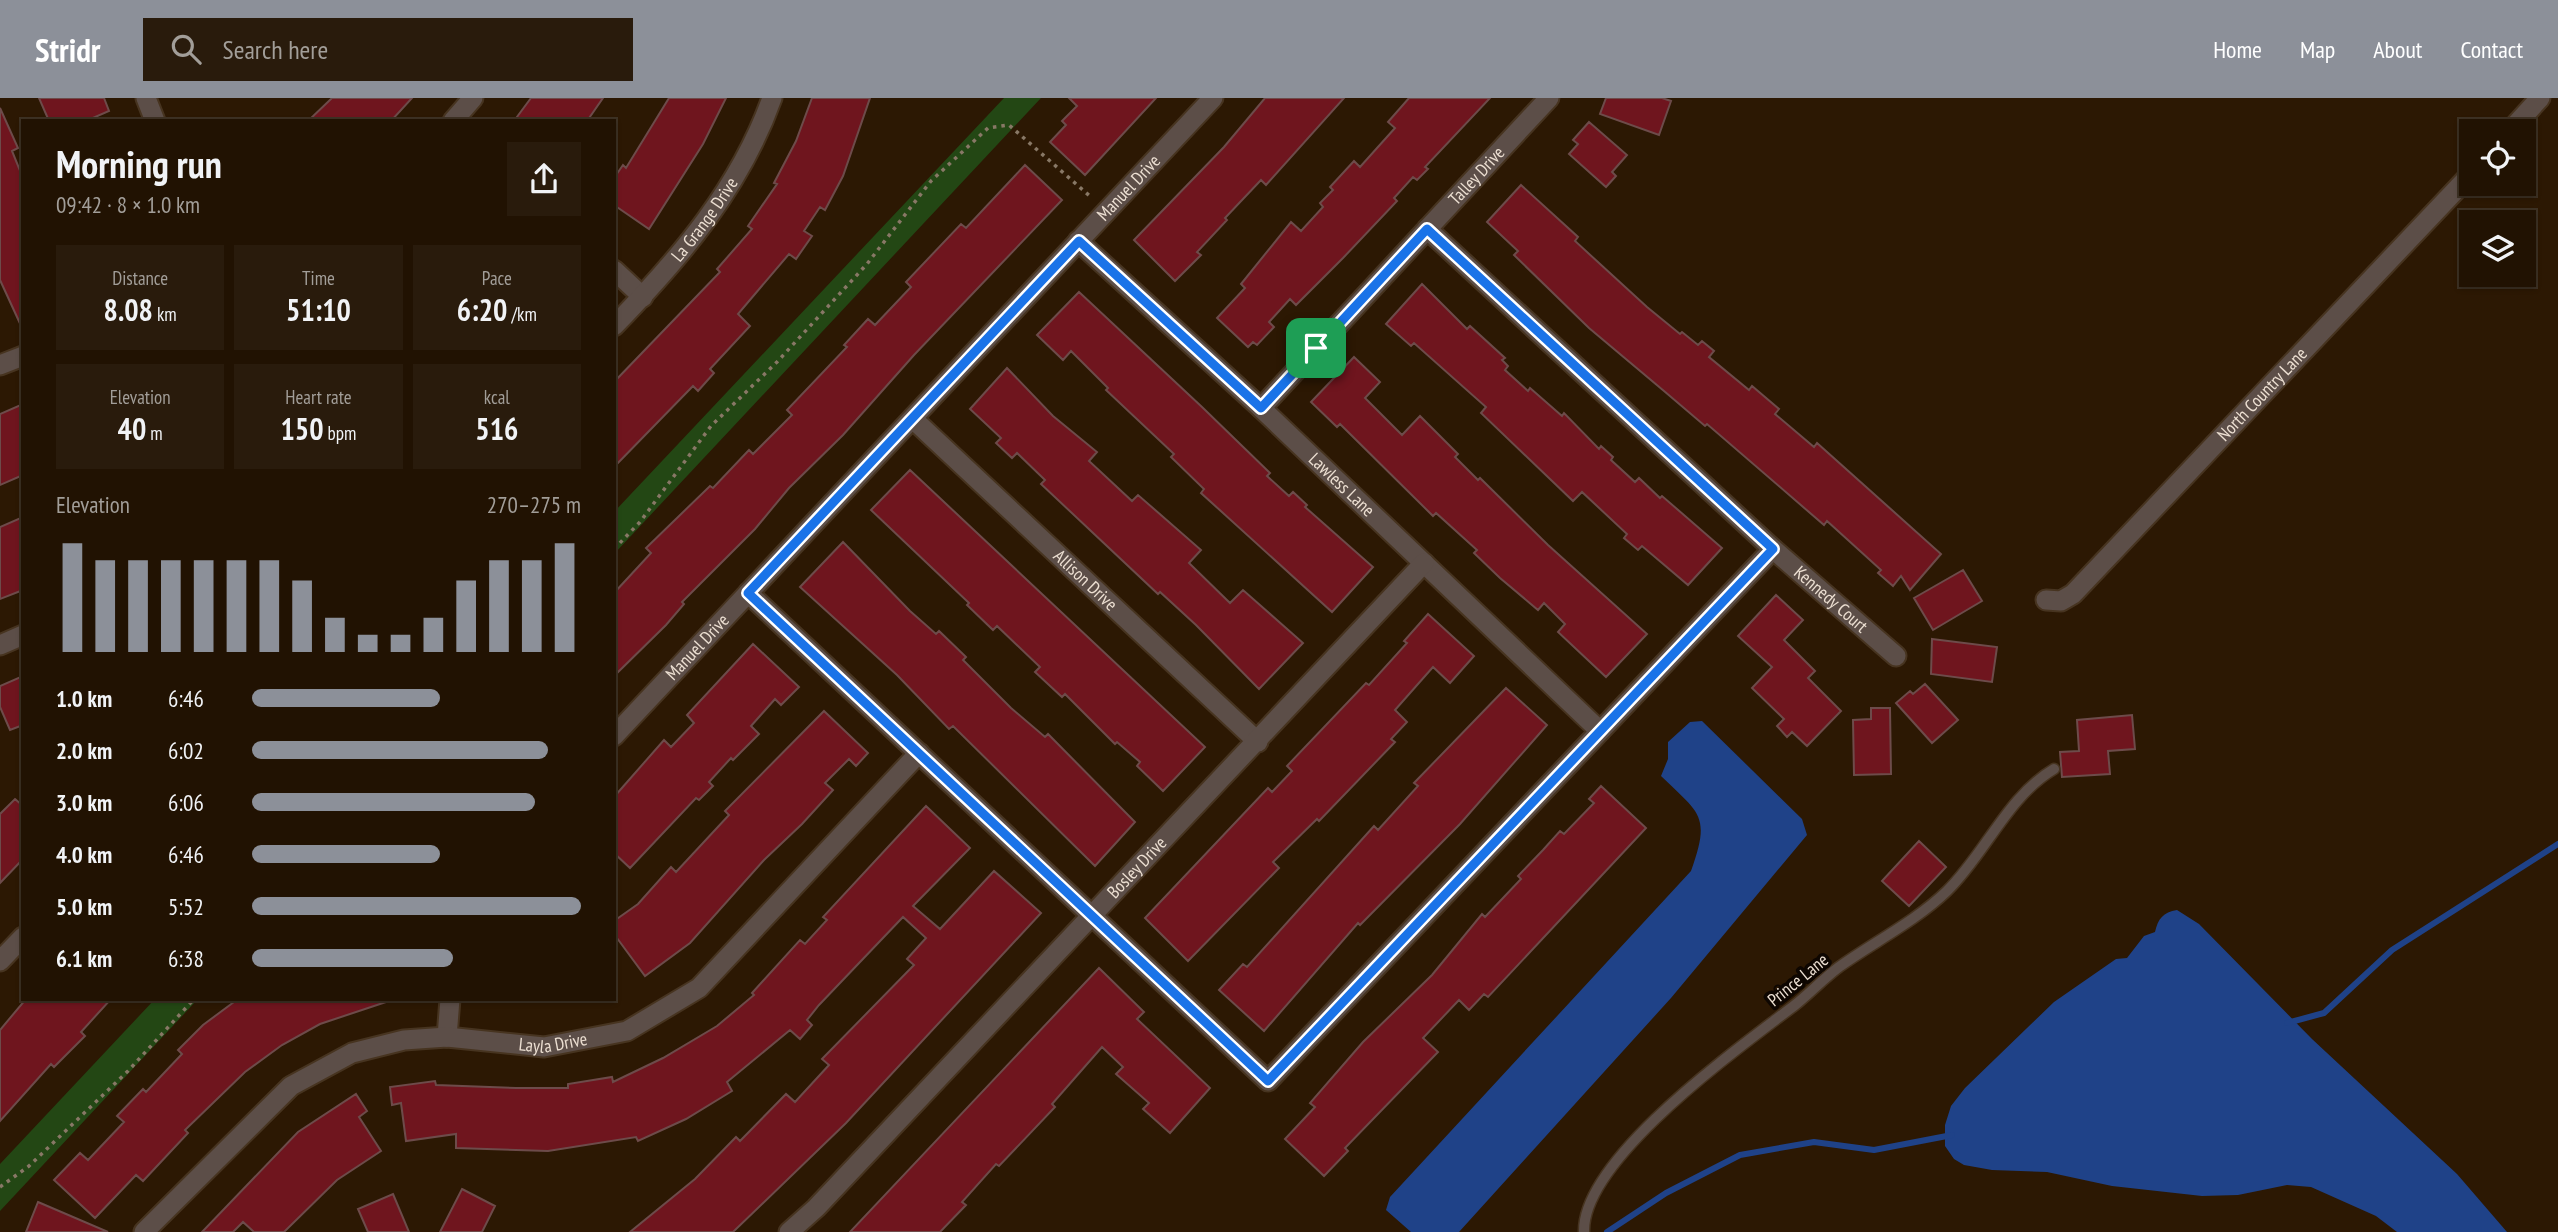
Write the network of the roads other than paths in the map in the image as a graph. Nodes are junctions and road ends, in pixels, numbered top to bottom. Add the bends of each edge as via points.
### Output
1 (146, 98) edge
2 (473, 98) edge
3 (772, 98) edge
4 (1213, 98) edge
5 (1549, 98) edge
6 (2540, 98) edge
7 (154, 119) edge
8 (455, 119) edge
9 (2521, 119) edge
10 (2459, 187) edge
11 (1427, 229) junction
12 (1079, 241) junction
13 (616, 272) edge
14 (643, 297) junction
15 (616, 324) edge
16 (21, 356) edge
17 (0, 365) edge
18 (1261, 408) junction
19 (913, 419) junction
20 (1773, 549) junction
21 (1424, 563) junction
22 (748, 593) junction
23 (2046, 600) dead end
24 (21, 636) edge
25 (0, 645) edge
26 (1896, 656) dead end
27 (1600, 731) junction
28 (616, 734) edge
29 (1258, 742) junction
30 (919, 753) junction
31 (2054, 769) dead end
32 (1092, 916) junction
33 (21, 939) edge
34 (0, 961) edge
35 (450, 1001) edge
36 (447, 1037) junction
37 (144, 1232) edge
38 (789, 1232) edge
39 (1584, 1232) edge

1 - 7 street
2 - 8 street
3 - 14 street, La Grange Drive via 744,163 720,203
4 - 12 street, Manuel Drive
5 - 11 street, Talley Drive
6 - 9 street
10 - 23 street, North Country Lane via 2073,594 2061,601
11 - 18 street, Talley Drive
11 - 20 street, Kennedy Court
12 - 18 street, Lawless Lane
12 - 19 street, Manuel Drive
13 - 14 street
14 - 15 street, La Grange Drive
16 - 17 street
18 - 21 street, Lawless Lane
19 - 22 street, Manuel Drive
19 - 29 street, Allison Drive
20 - 26 street, Kennedy Court
20 - 27 street
21 - 27 street, Lawless Lane
21 - 29 street, Bosley Drive
22 - 28 street, Manuel Drive
22 - 30 street
24 - 25 street
27 - 32 street via 1268,1081
29 - 32 street, Bosley Drive
30 - 32 street
30 - 36 street, Layla Drive via 699,989 627,1031 544,1046
31 - 39 lane, Prince Lane via 2022,795 1981,853 1938,899 1822,979 1648,1127 1600,1181 1587,1206
32 - 38 street, Bosley Drive
33 - 34 street
35 - 36 street
36 - 37 street, Layla Drive via 404,1040 352,1053 291,1086

